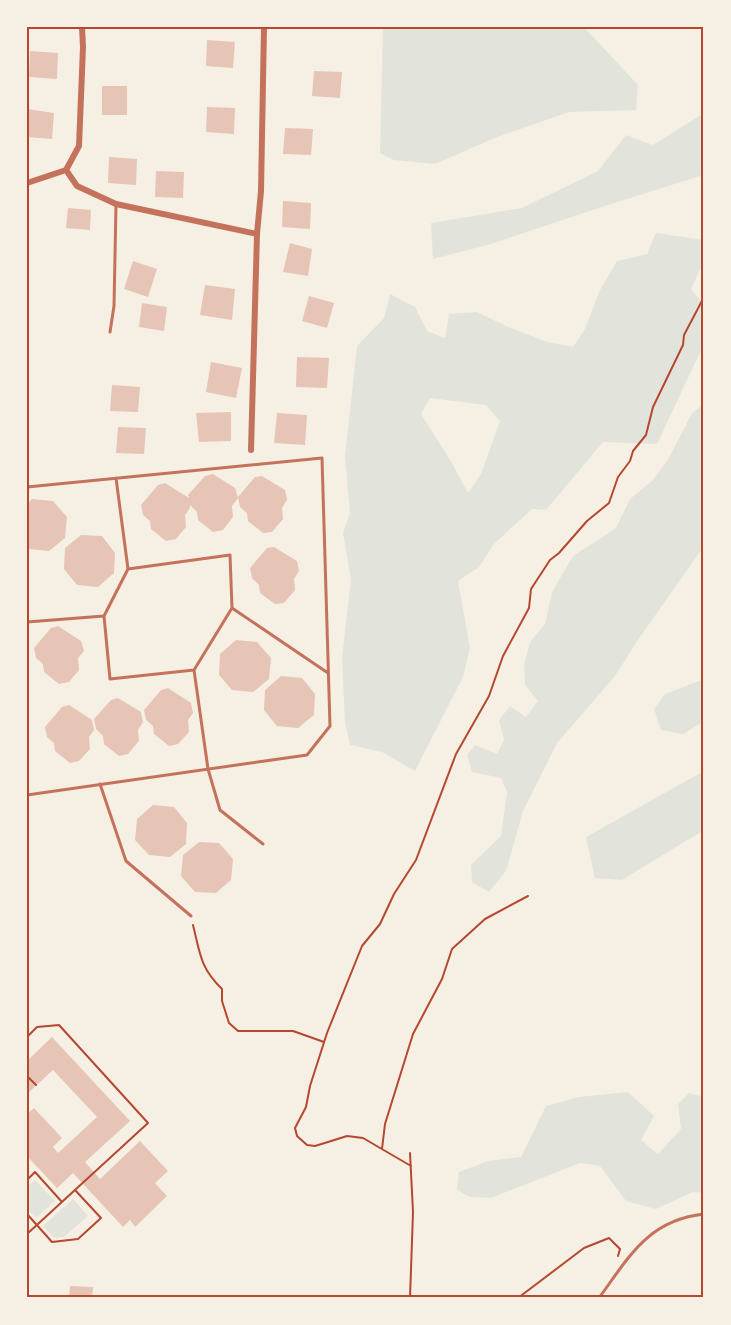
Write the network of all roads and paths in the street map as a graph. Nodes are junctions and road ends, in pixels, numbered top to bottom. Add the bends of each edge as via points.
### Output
1 (82, 27) edge
2 (264, 27) edge
3 (66, 170) junction
4 (27, 183) edge
5 (116, 204) junction
6 (257, 234) junction
7 (704, 297) edge
8 (110, 332) dead end
9 (251, 450) dead end
10 (116, 478) junction
11 (27, 486) edge
12 (128, 569) junction
13 (232, 608) junction
14 (104, 616) junction
15 (27, 622) edge
16 (194, 670) junction
17 (329, 674) junction
18 (208, 769) junction
19 (100, 784) junction
20 (27, 795) edge
21 (262, 844) dead end
22 (528, 896) dead end
23 (191, 916) joint
24 (27, 1037) edge
25 (324, 1042) junction
26 (27, 1076) edge
27 (36, 1086) dead end
28 (382, 1149) junction
29 (410, 1153) dead end
30 (411, 1166) junction
31 (27, 1180) edge
32 (75, 1190) junction
33 (62, 1202) junction
34 (27, 1214) edge
35 (704, 1214) edge
36 (37, 1225) junction
37 (27, 1234) edge
38 (618, 1259) dead end
39 (410, 1298) edge
40 (518, 1298) edge
41 (599, 1298) edge

1 - 3 street via 79,146
2 - 6 street
3 - 4 street
3 - 5 street via 77,186
5 - 6 street
5 - 8 lane
6 - 9 street
7 - 25 path via 653,407 646,435 618,477 609,503 550,560 531,589 529,608 503,656 489,696 456,754 416,860 380,924 362,946
10 - 11 lane
10 - 12 lane
10 - 17 lane via 322,458
12 - 13 lane via 230,555
12 - 14 lane
13 - 16 lane
13 - 17 lane
14 - 15 lane
14 - 16 lane via 110,679
16 - 18 lane
17 - 18 lane via 330,726 307,755
18 - 19 lane
18 - 21 lane via 220,810
19 - 20 lane
19 - 23 lane via 126,861
22 - 28 path via 485,919 452,950 442,979 413,1034
23 - 25 path via 202,963 222,989 229,1023 238,1031 293,1031
24 - 32 path via 37,1027 59,1025 148,1123
25 - 28 path via 306,1107 296,1128 297,1136 307,1145 315,1146 347,1136 363,1138
26 - 27 path
28 - 30 path
29 - 30 path
30 - 39 path
31 - 33 path via 35,1172
32 - 33 path
32 - 36 path via 101,1218 78,1239 52,1242
33 - 36 path
34 - 36 path
35 - 41 lane via 667,1224 646,1238
36 - 37 path
38 - 40 path via 620,1249 609,1238 584,1248

